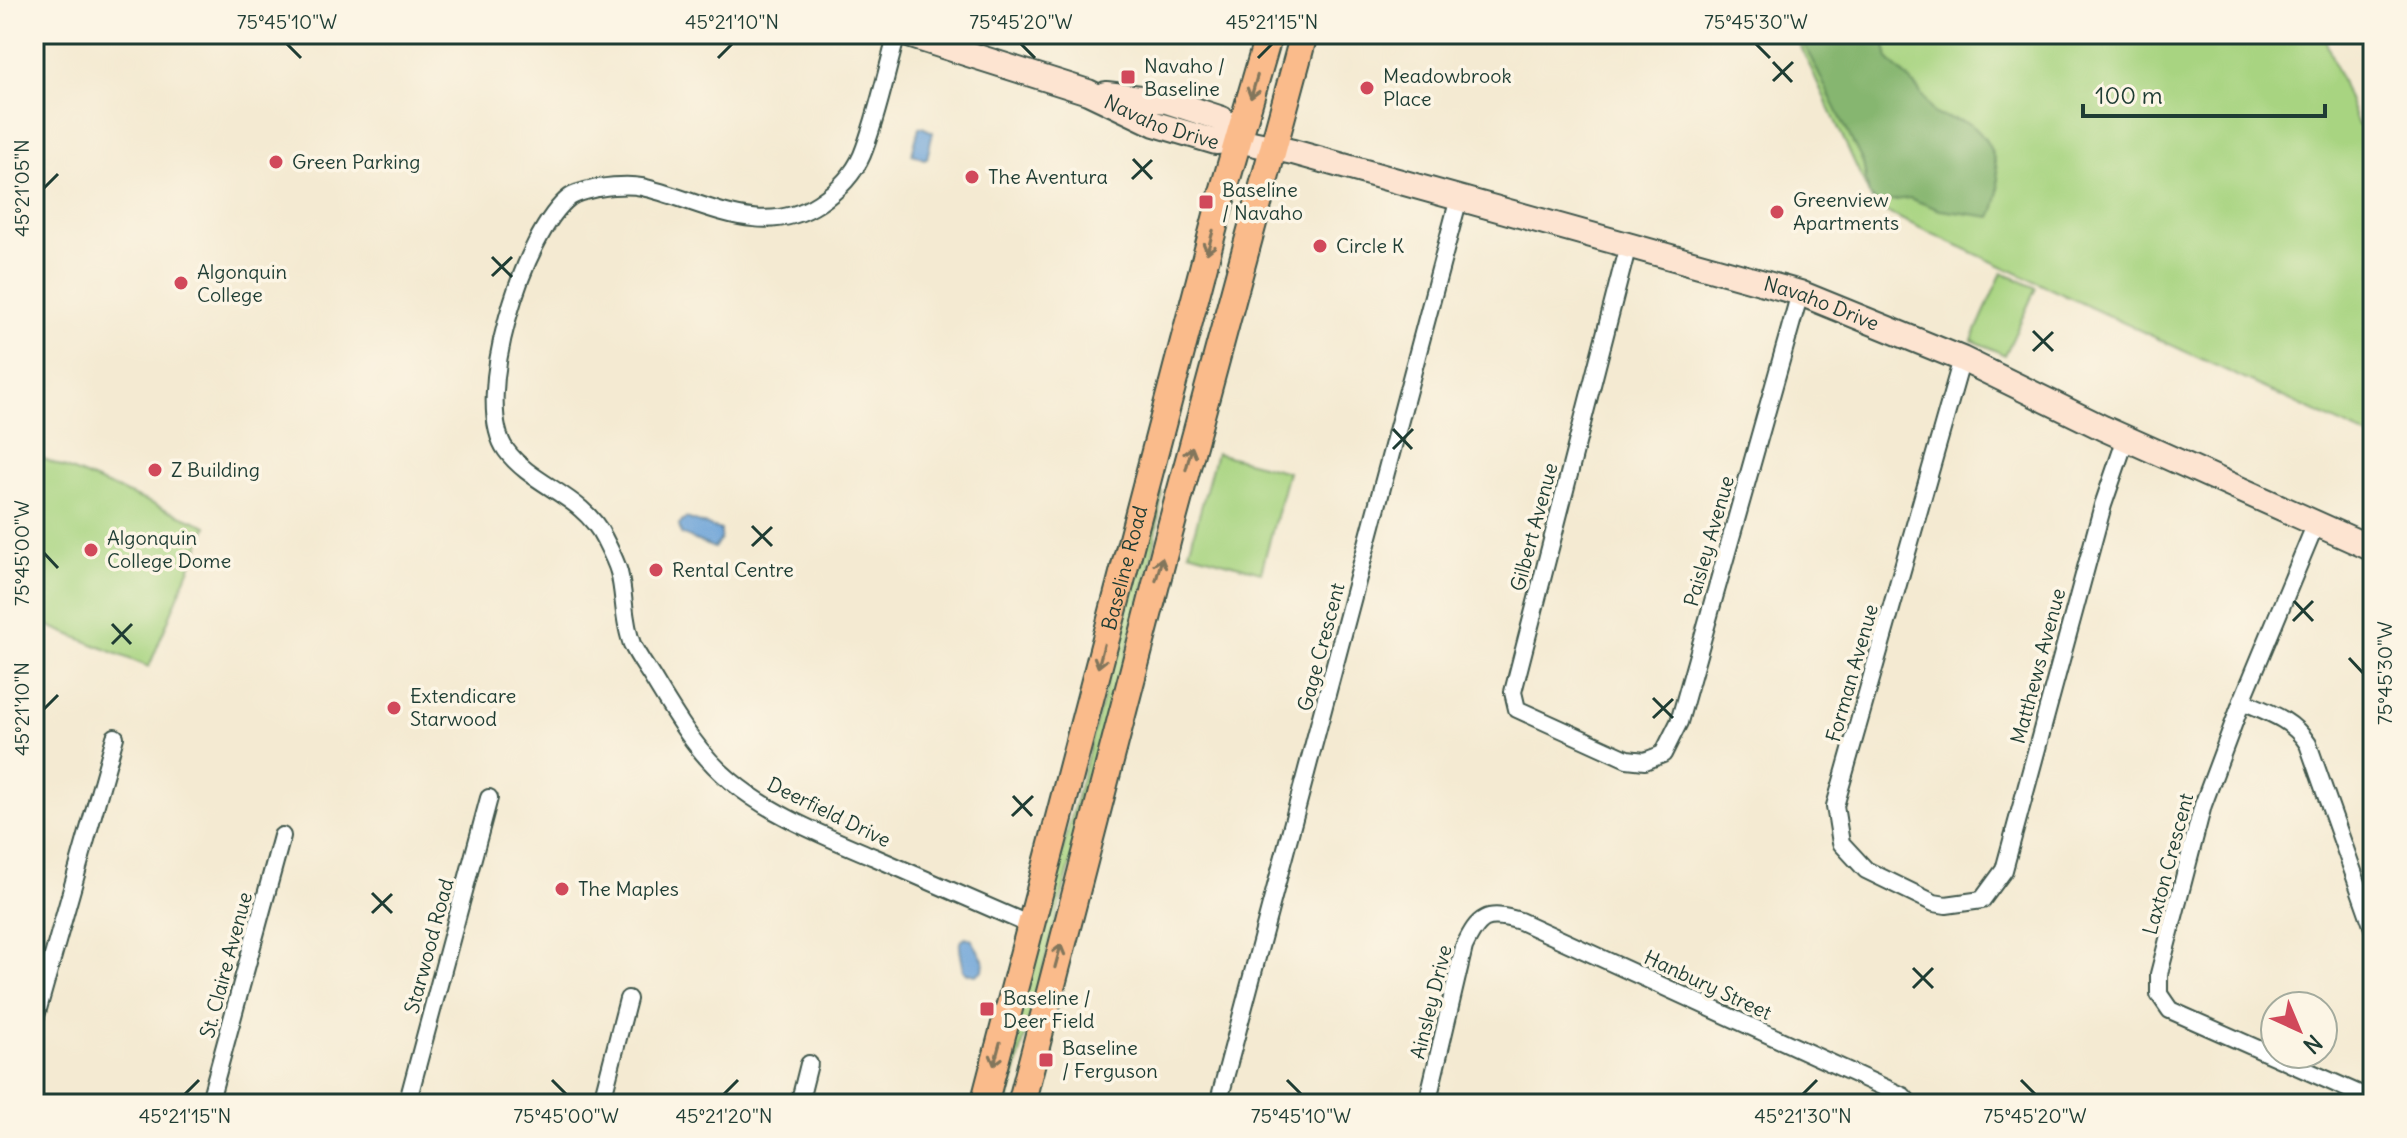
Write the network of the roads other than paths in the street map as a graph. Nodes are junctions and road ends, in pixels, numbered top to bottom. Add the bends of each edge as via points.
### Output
1 (897, 34) edge
2 (905, 34) edge
3 (1269, 34) edge
4 (1304, 34) edge
5 (1238, 140) junction
6 (1274, 149) junction
7 (1459, 198) junction
8 (1628, 245) junction
9 (1800, 293) junction
10 (1962, 359) junction
11 (2126, 438) junction
12 (2316, 523) junction
13 (2373, 549) edge
14 (2242, 701) junction
15 (115, 737) dead end
16 (1621, 756) joint
17 (489, 798) dead end
18 (282, 836) dead end
19 (1982, 900) joint
20 (1486, 917) joint
21 (1030, 925) junction
22 (2373, 928) edge
23 (628, 999) dead end
24 (34, 1023) edge
25 (809, 1064) dead end
26 (2373, 1100) edge
27 (1434, 1102) edge
28 (209, 1104) edge
29 (407, 1104) edge
30 (601, 1104) edge
31 (799, 1104) edge
32 (984, 1104) edge
33 (1021, 1104) edge
34 (1218, 1104) edge
35 (1910, 1104) edge

1 - 21 street, Deerfield Drive via 862,156 845,183 809,210 772,221 735,216 639,186 572,196 533,250 511,307 498,353 496,424 509,454 573,500 602,533 619,570 632,645 682,725 731,781 816,832
2 - 5 street, Navaho Drive via 1088,92 1167,101 1222,119
3 -> 5 main road, Baseline Road
4 - 6 main road, Baseline Road
5 - 6 street, Navaho Drive
5 -> 21 main road, Baseline Road
6 - 7 street, Navaho Drive
33 -> 6 main road, Baseline Road
7 - 8 street, Navaho Drive
7 - 34 street, Gage Crescent
8 - 9 street, Navaho Drive
8 - 16 street, Gilbert Avenue via 1513,692 1517,709
9 - 10 street, Navaho Drive
9 - 16 street, Paisley Avenue via 1679,722 1663,754 1645,761
10 - 11 street, Navaho Drive
10 - 19 street, Forman Avenue via 1835,806 1841,843 1866,870 1934,903
11 - 12 street, Navaho Drive
11 - 19 street, Matthews Avenue via 2004,870
12 - 13 street, Navaho Drive
12 - 14 street, Laxton Crescent
14 - 22 street via 2286,720 2308,744
14 - 26 street, Laxton Crescent via 2203,805 2159,974 2159,994 2170,1010
15 - 24 street
17 - 29 street, Starwood Road
18 - 28 street, St. Claire Avenue
20 - 27 street, Ainsley Drive via 1464,947
20 - 35 street, Hanbury Street via 1520,921 1903,1096
21 -> 32 main road, Baseline Road
23 - 30 street
25 - 31 street

